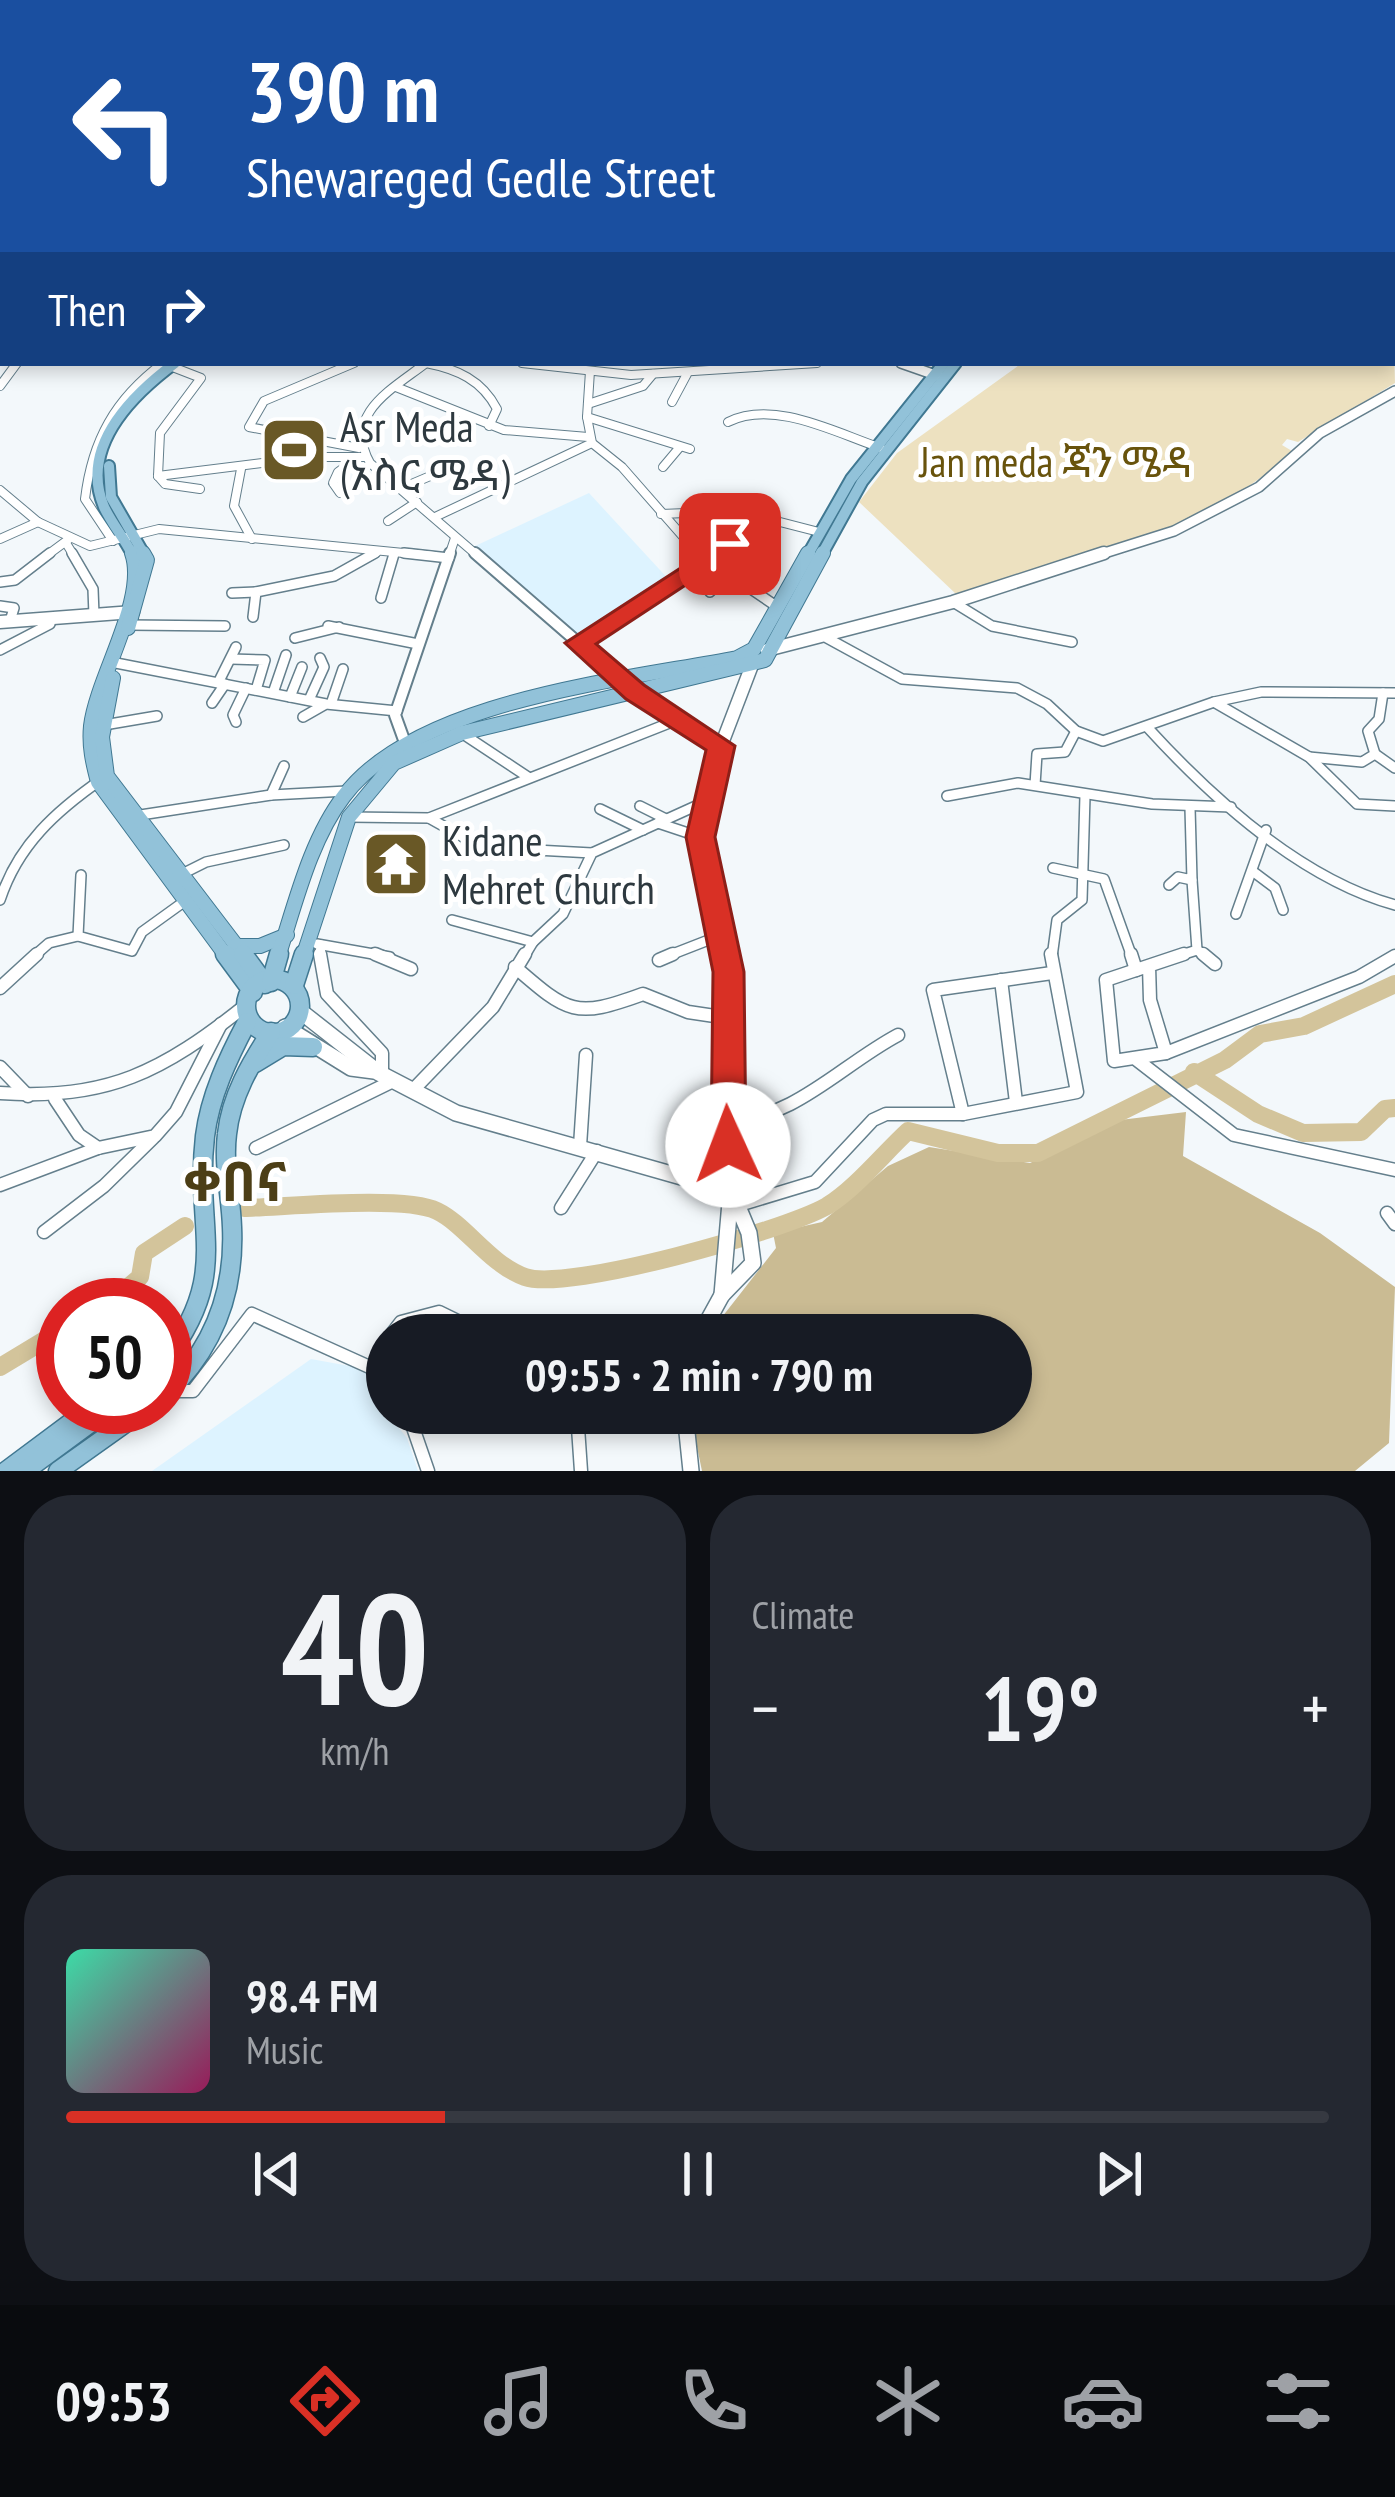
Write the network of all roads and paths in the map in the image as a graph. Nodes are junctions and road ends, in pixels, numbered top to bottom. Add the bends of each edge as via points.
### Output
1 (172, 366) edge
2 (173, 366) edge
3 (176, 366) edge
4 (347, 366) edge
5 (422, 366) edge
6 (448, 366) edge
7 (548, 366) edge
8 (727, 366) edge
9 (614, 368) edge
10 (944, 370) edge
11 (590, 371) junction
12 (653, 374) junction
13 (687, 374) junction
14 (396, 387) junction
15 (1392, 396) edge
16 (672, 402) dead end
17 (588, 404) junction
18 (464, 416) junction
19 (587, 417) junction
20 (728, 422) dead end
21 (489, 426) junction
22 (458, 429) dead end
23 (590, 440) junction
24 (880, 447) junction
25 (361, 454) junction
26 (663, 467) dead end
27 (241, 469) junction
28 (442, 471) dead end
29 (158, 476) junction
30 (402, 488) junction
31 (200, 489) dead end
32 (0, 490) edge
33 (340, 493) dead end
34 (4, 500) edge
35 (417, 502) junction
36 (661, 514) junction
37 (435, 517) junction
38 (388, 521) dead end
39 (38, 522) junction
40 (455, 538) junction
41 (0, 539) edge
42 (125, 539) junction
43 (252, 539) junction
44 (819, 540) junction
45 (68, 541) junction
46 (730, 544) dead end
47 (376, 553) junction
48 (394, 554) junction
49 (449, 558) junction
50 (705, 562) junction
51 (724, 577) junction
52 (0, 582) edge
53 (256, 592) junction
54 (710, 592) dead end
55 (232, 593) dead end
56 (381, 598) dead end
57 (953, 602) junction
58 (0, 605) edge
59 (779, 608) junction
60 (94, 615) junction
61 (253, 617) dead end
62 (128, 618) junction
63 (3, 623) edge
64 (50, 624) junction
65 (225, 626) dead end
66 (295, 638) dead end
67 (827, 638) junction
68 (1072, 642) dead end
69 (578, 643) junction
70 (418, 644) junction
71 (236, 647) dead end
72 (0, 650) edge
73 (286, 655) dead end
74 (758, 655) junction
75 (320, 658) dead end
76 (231, 659) junction
77 (116, 663) junction
78 (302, 668) dead end
79 (343, 669) dead end
80 (174, 674) junction
81 (222, 683) junction
82 (629, 687) junction
83 (251, 689) junction
84 (169, 690) dead end
85 (273, 693) junction
86 (1389, 693) edge
87 (290, 697) junction
88 (309, 700) junction
89 (1214, 702) junction
90 (212, 703) dead end
91 (329, 704) junction
92 (397, 711) junction
93 (157, 716) dead end
94 (303, 718) dead end
95 (677, 720) junction
96 (236, 722) dead end
97 (104, 725) junction
98 (1148, 728) junction
99 (1076, 731) junction
100 (462, 734) junction
101 (721, 746) junction
102 (407, 748) junction
103 (1375, 754) junction
104 (1309, 757) junction
105 (284, 766) dead end
106 (1395, 768) edge
107 (528, 777) junction
108 (102, 779) junction
109 (1034, 785) junction
110 (347, 791) junction
111 (272, 795) junction
112 (947, 796) dead end
113 (1085, 796) junction
114 (709, 800) junction
115 (640, 806) dead end
116 (1395, 806) edge
117 (1232, 807) junction
118 (1190, 808) junction
119 (600, 809) dead end
120 (134, 816) junction
121 (350, 817) junction
122 (429, 818) junction
123 (662, 821) junction
124 (643, 830) junction
125 (1265, 830) junction
126 (700, 837) junction
127 (284, 845) dead end
128 (592, 854) junction
129 (6, 867) edge
130 (1053, 868) dead end
131 (1082, 871) junction
132 (1255, 873) junction
133 (81, 875) dead end
134 (180, 875) junction
135 (1192, 880) junction
136 (1169, 885) dead end
137 (0, 900) edge
138 (185, 901) junction
139 (1395, 905) edge
140 (1283, 910) dead end
141 (1236, 914) dead end
142 (452, 920) dead end
143 (724, 934) junction
144 (287, 935) junction
145 (78, 937) junction
146 (533, 942) junction
147 (314, 943) junction
148 (235, 946) junction
149 (1197, 950) junction
150 (1395, 956) edge
151 (659, 960) dead end
152 (1215, 964) dead end
153 (515, 967) junction
154 (1143, 968) junction
155 (411, 969) dead end
156 (1052, 973) junction
157 (1001, 980) junction
158 (294, 985) junction
159 (0, 988) edge
160 (256, 997) junction
161 (300, 1011) junction
162 (728, 1018) junction
163 (221, 1024) junction
164 (278, 1029) junction
165 (898, 1035) dead end
166 (313, 1047) junction
167 (1166, 1053) junction
168 (586, 1054) dead end
169 (1137, 1060) junction
170 (0, 1067) edge
171 (247, 1070) junction
172 (383, 1076) junction
173 (412, 1090) junction
174 (0, 1093) edge
175 (28, 1096) junction
176 (56, 1099) junction
177 (1016, 1102) junction
178 (963, 1114) junction
179 (727, 1122) junction
180 (155, 1136) junction
181 (98, 1148) junction
182 (256, 1148) dead end
183 (588, 1149) junction
184 (1395, 1170) edge
185 (1, 1187) edge
186 (736, 1207) junction
187 (561, 1208) dead end
188 (44, 1232) dead end
189 (722, 1295) junction
190 (712, 1314) edge
191 (192, 1317) edge
192 (192, 1360) edge
193 (366, 1361) edge
194 (192, 1390) edge
195 (56, 1434) edge
196 (75, 1434) edge
197 (110, 1434) edge
198 (415, 1434) edge
199 (578, 1434) edge
200 (687, 1434) edge
201 (6, 1471) edge
202 (25, 1471) edge
203 (58, 1471) edge
204 (428, 1471) edge
205 (581, 1471) edge
206 (691, 1471) edge

1 - 42 street via 122,396 91,448 85,500
2 - 42 main road via 138,400 111,454 111,496
3 - 29 street via 201,378 163,425
4 - 25 street via 264,401 249,427
5 - 14 street
6 - 21 street via 485,388 497,410
7 - 11 street
8 - 13 street
9 - 11 street
9 - 12 street
10 - 24 main road
11 - 17 street
12 - 13 street
12 - 17 street via 643,386
13 - 16 street
14 - 18 street
14 - 25 street via 366,412
15 - 57 main road via 1320,433 1259,487 1174,531
17 - 19 street
18 - 21 street
18 - 22 street
19 - 23 street
19 - 26 street via 684,448
20 - 24 street via 761,411
21 - 23 street
23 - 36 street
23 - 37 street
24 - 44 main road
25 - 27 street
25 - 30 street
25 - 33 street via 336,475
27 - 29 street
27 - 43 street via 234,506
28 - 30 street
29 - 31 street
30 - 35 street
32 - 34 street
34 - 39 street
35 - 37 street
35 - 38 street
36 - 44 street via 736,511
36 - 50 street
37 - 40 street
39 - 41 street
39 - 45 street
40 - 49 street
40 - 69 street
42 - 43 street via 159,529
42 - 45 street
42 - 62 main road via 147,573
43 - 47 street
44 - 59 main road
44 - 74 main road
45 - 52 street via 15,580
45 - 60 street via 93,589
46 - 50 street
47 - 48 street
47 - 53 street via 334,576
48 - 49 street
48 - 56 street
49 - 70 street
50 - 51 street
50 - 69 street
51 - 54 street
51 - 59 street
53 - 55 street
53 - 61 street
57 - 67 main road
57 - 68 street via 980,623
58 - 63 street via 14,608
59 - 74 main road
60 - 62 main road
60 - 63 main road
62 - 64 main road
62 - 65 street
62 - 77 main road
62 - 108 main road via 91,737
63 - 64 main road
64 - 72 street
66 - 70 street via 334,626
67 - 74 main road
67 - 99 street via 902,679 1016,688
69 - 82 street
70 - 92 street
71 - 76 street
73 - 85 street
74 - 82 main road
74 - 101 main road
75 - 88 street via 324,667
76 - 81 street
76 - 83 street via 265,660
77 - 80 street
77 - 97 main road
78 - 87 street
79 - 91 street
80 - 81 street
80 - 84 street
81 - 83 street
81 - 90 street
82 - 95 street
82 - 100 main road
82 - 102 main road via 447,725
83 - 85 street
83 - 96 street
85 - 87 street
86 - 89 street via 1291,689
86 - 103 street via 1368,731
87 - 88 street
88 - 91 street
89 - 98 street
89 - 104 street
91 - 92 street
91 - 94 street
92 - 102 street
93 - 97 street
95 - 101 street
95 - 107 street
97 - 108 main road
98 - 99 street via 1103,741
98 - 117 street
99 - 109 street via 1065,752 1037,754
100 - 102 main road
100 - 107 street
101 - 114 main road
102 - 110 main road
102 - 121 main road
103 - 104 street via 1362,762
103 - 106 street
104 - 116 street via 1357,804
105 - 111 street
107 - 122 street
108 - 120 main road
108 - 129 street
108 - 138 main road
109 - 112 street
109 - 113 street
110 - 111 street
110 - 144 main road
111 - 120 street
113 - 118 street
113 - 131 street
114 - 123 street
114 - 126 main road
115 - 123 street
117 - 118 street
117 - 125 street
118 - 135 street
119 - 124 street
120 - 134 main road
121 - 122 street
121 - 147 main road
122 - 128 street via 481,847
123 - 124 street
123 - 126 street
124 - 128 street
125 - 132 street
125 - 139 street via 1356,895
126 - 143 main road
127 - 134 street
128 - 146 street via 562,914
129 - 137 street
130 - 131 street
131 - 154 street via 1104,879
131 - 156 street via 1080,905 1052,929
132 - 140 street via 1275,888
132 - 141 street
133 - 145 street
134 - 148 main road
135 - 136 street
135 - 149 street
138 - 145 street via 142,932 132,951
138 - 160 main road
142 - 146 street
143 - 151 street
143 - 162 main road
144 - 148 main road
144 - 160 main road
145 - 159 street via 49,943
146 - 153 street
147 - 155 street
147 - 158 main road
147 - 172 street via 331,1008 382,1053
148 - 160 main road
149 - 152 street
149 - 154 street
150 - 167 street
153 - 162 street via 560,1006 600,1010 643,994
153 - 173 street via 493,1007
154 - 167 street
154 - 169 street via 1106,983 1112,1056
156 - 157 street
156 - 177 street via 1078,1090
157 - 177 street
157 - 178 street via 933,990
158 - 160 main road
158 - 161 main road
160 - 163 street
160 - 164 main road
160 - 191 main road via 211,1106 205,1138 212,1253
161 - 164 main road
161 - 172 main road
162 - 179 main road
163 - 176 street via 149,1075
163 - 180 street
164 - 166 main road
164 - 171 main road
165 - 179 street via 773,1118
166 - 171 main road via 272,1049
166 - 172 main road
167 - 169 street
168 - 183 street
169 - 184 street via 1234,1135
170 - 175 street
171 - 192 main road via 229,1124 231,1280 214,1330
172 - 173 main road
172 - 182 street
173 - 183 main road via 509,1129
174 - 175 street
175 - 176 street
176 - 181 street
177 - 178 street
178 - 186 street via 886,1114 815,1182
179 - 186 main road
180 - 181 street
180 - 188 street
181 - 185 street
183 - 186 main road via 674,1170
183 - 187 street
186 - 189 main road
186 - 189 main road via 754,1257
189 - 190 main road
193 - 194 street via 252,1313
195 - 201 main road
196 - 202 main road
197 - 203 main road
198 - 204 street
199 - 205 street
200 - 206 main road

